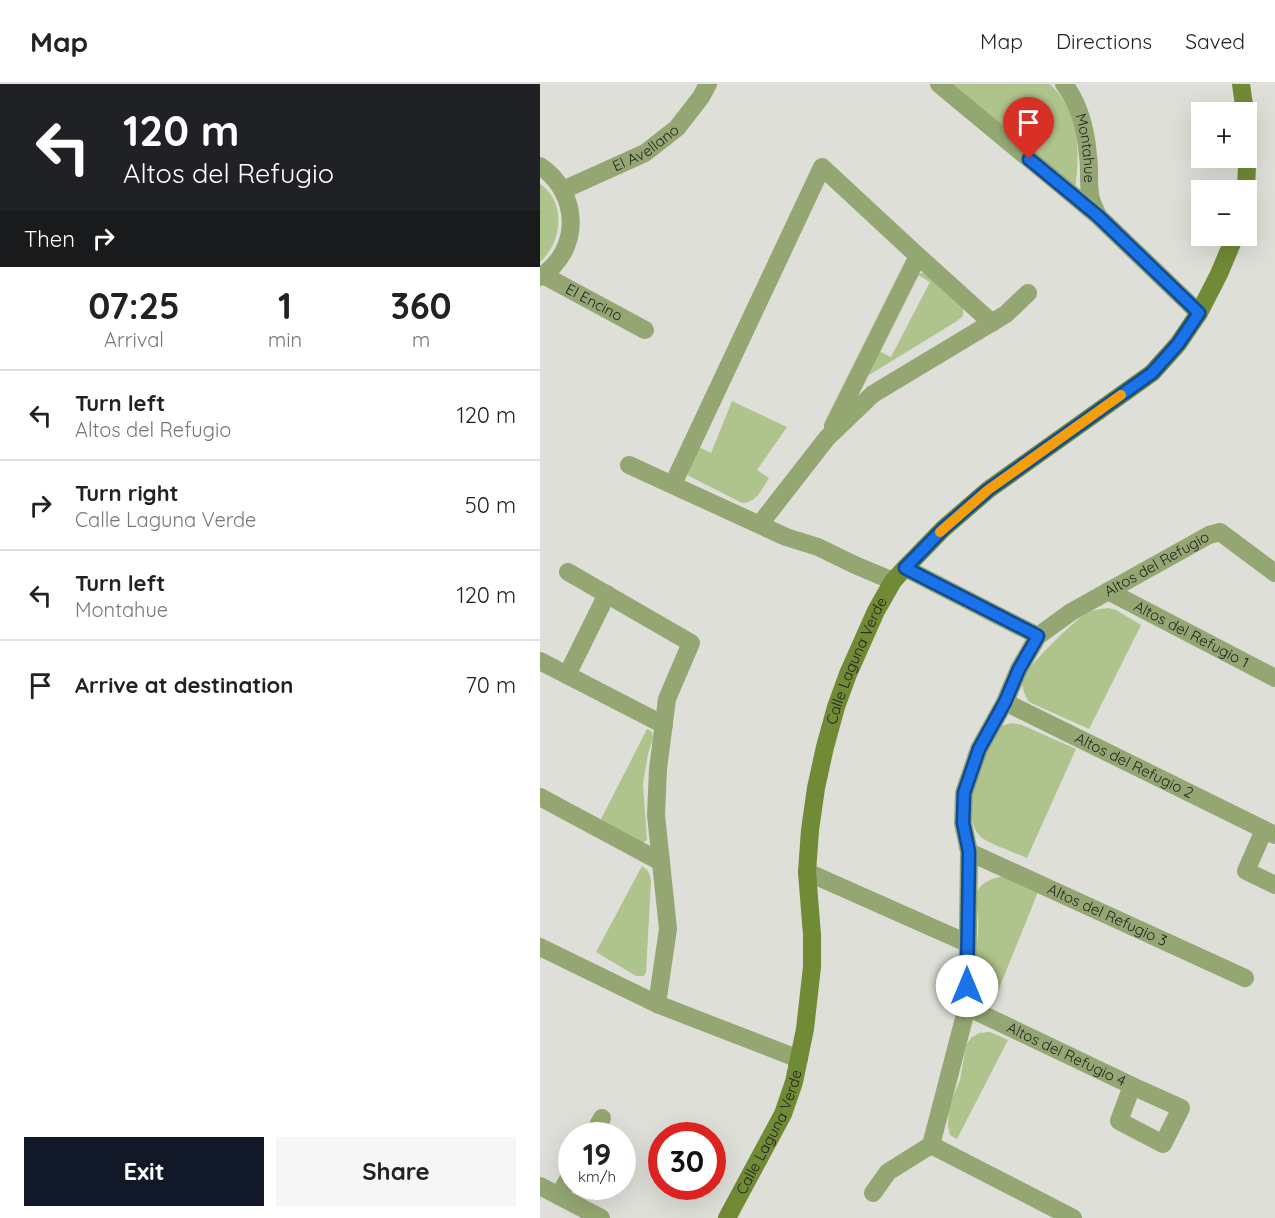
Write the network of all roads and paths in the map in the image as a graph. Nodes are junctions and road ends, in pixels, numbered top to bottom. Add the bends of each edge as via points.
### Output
1 (708, 84) edge
2 (939, 84) edge
3 (1064, 84) edge
4 (1241, 84) edge
5 (1244, 102) edge
6 (540, 166) edge
7 (563, 190) junction
8 (1098, 216) junction
9 (1231, 246) edge
10 (918, 256) junction
11 (542, 276) edge
12 (1028, 293) dead end
13 (1199, 313) junction
14 (992, 322) junction
15 (645, 330) dead end
16 (827, 438) junction
17 (629, 465) dead end
18 (673, 484) junction
19 (760, 524) junction
20 (568, 572) dead end
21 (1275, 573) edge
22 (899, 574) junction
23 (1108, 591) junction
24 (607, 594) junction
25 (1038, 636) junction
26 (540, 661) edge
27 (567, 675) junction
28 (1275, 678) edge
29 (1005, 702) junction
30 (664, 725) junction
31 (540, 797) edge
32 (1270, 832) edge
33 (969, 852) junction
34 (661, 862) junction
35 (807, 872) junction
36 (1275, 885) edge
37 (967, 943) junction
38 (540, 947) edge
39 (1245, 978) dead end
40 (657, 1004) junction
41 (967, 1007) junction
42 (799, 1059) junction
43 (1132, 1086) dead end
44 (602, 1118) dead end
45 (600, 1122) edge
46 (932, 1145) junction
47 (540, 1186) edge
48 (873, 1193) dead end
49 (558, 1195) edge
50 (567, 1200) edge
51 (601, 1218) edge
52 (727, 1218) edge
53 (1073, 1218) edge

1 - 7 street, El Avellano via 677,128 645,153
2 - 8 street, Montahue
3 - 8 street, Montahue via 1080,112 1086,134 1090,196
4 - 5 street
6 - 7 street
7 - 11 street via 571,212 570,234 562,255
8 - 13 street, Montahue
9 - 13 street, Calle Laguna Verde
10 - 14 street
10 - 16 street
10 - 18 street via 822,167
11 - 15 street, El Encino
12 - 14 street
13 - 22 street, Calle Laguna Verde via 1152,373 988,490
14 - 16 street via 873,394
16 - 19 street
17 - 18 street
18 - 19 street
19 - 22 street via 855,565
20 - 24 street
21 - 23 street, Altos del Refugio via 1220,532
22 - 25 street
22 - 35 street, Calle Laguna Verde via 861,642 836,707 816,788
23 - 25 street, Altos del Refugio
23 - 28 street, Altos del Refugio 1
24 - 27 street
24 - 30 street via 691,644 667,699
25 - 29 street, Altos del Refugio
26 - 27 street
27 - 30 street
29 - 32 street, Altos del Refugio 2
29 - 33 street, Altos del Refugio via 979,749 964,793 963,823
30 - 34 street via 656,815
31 - 34 street
32 - 36 street, Altos del Refugio 2 via 1246,872
33 - 37 street, Altos del Refugio
33 - 39 street, Altos del Refugio 3
34 - 40 street via 668,928
35 - 37 street
35 - 42 street, Calle Laguna Verde via 812,967
37 - 41 street, Altos del Refugio
38 - 40 street
40 - 42 street
41 - 43 street, Altos del Refugio 4
41 - 46 street, Altos del Refugio
42 - 52 street, Calle Laguna Verde via 783,1114
44 - 45 street
46 - 48 street via 888,1172
46 - 53 street
47 - 49 street
50 - 51 street

